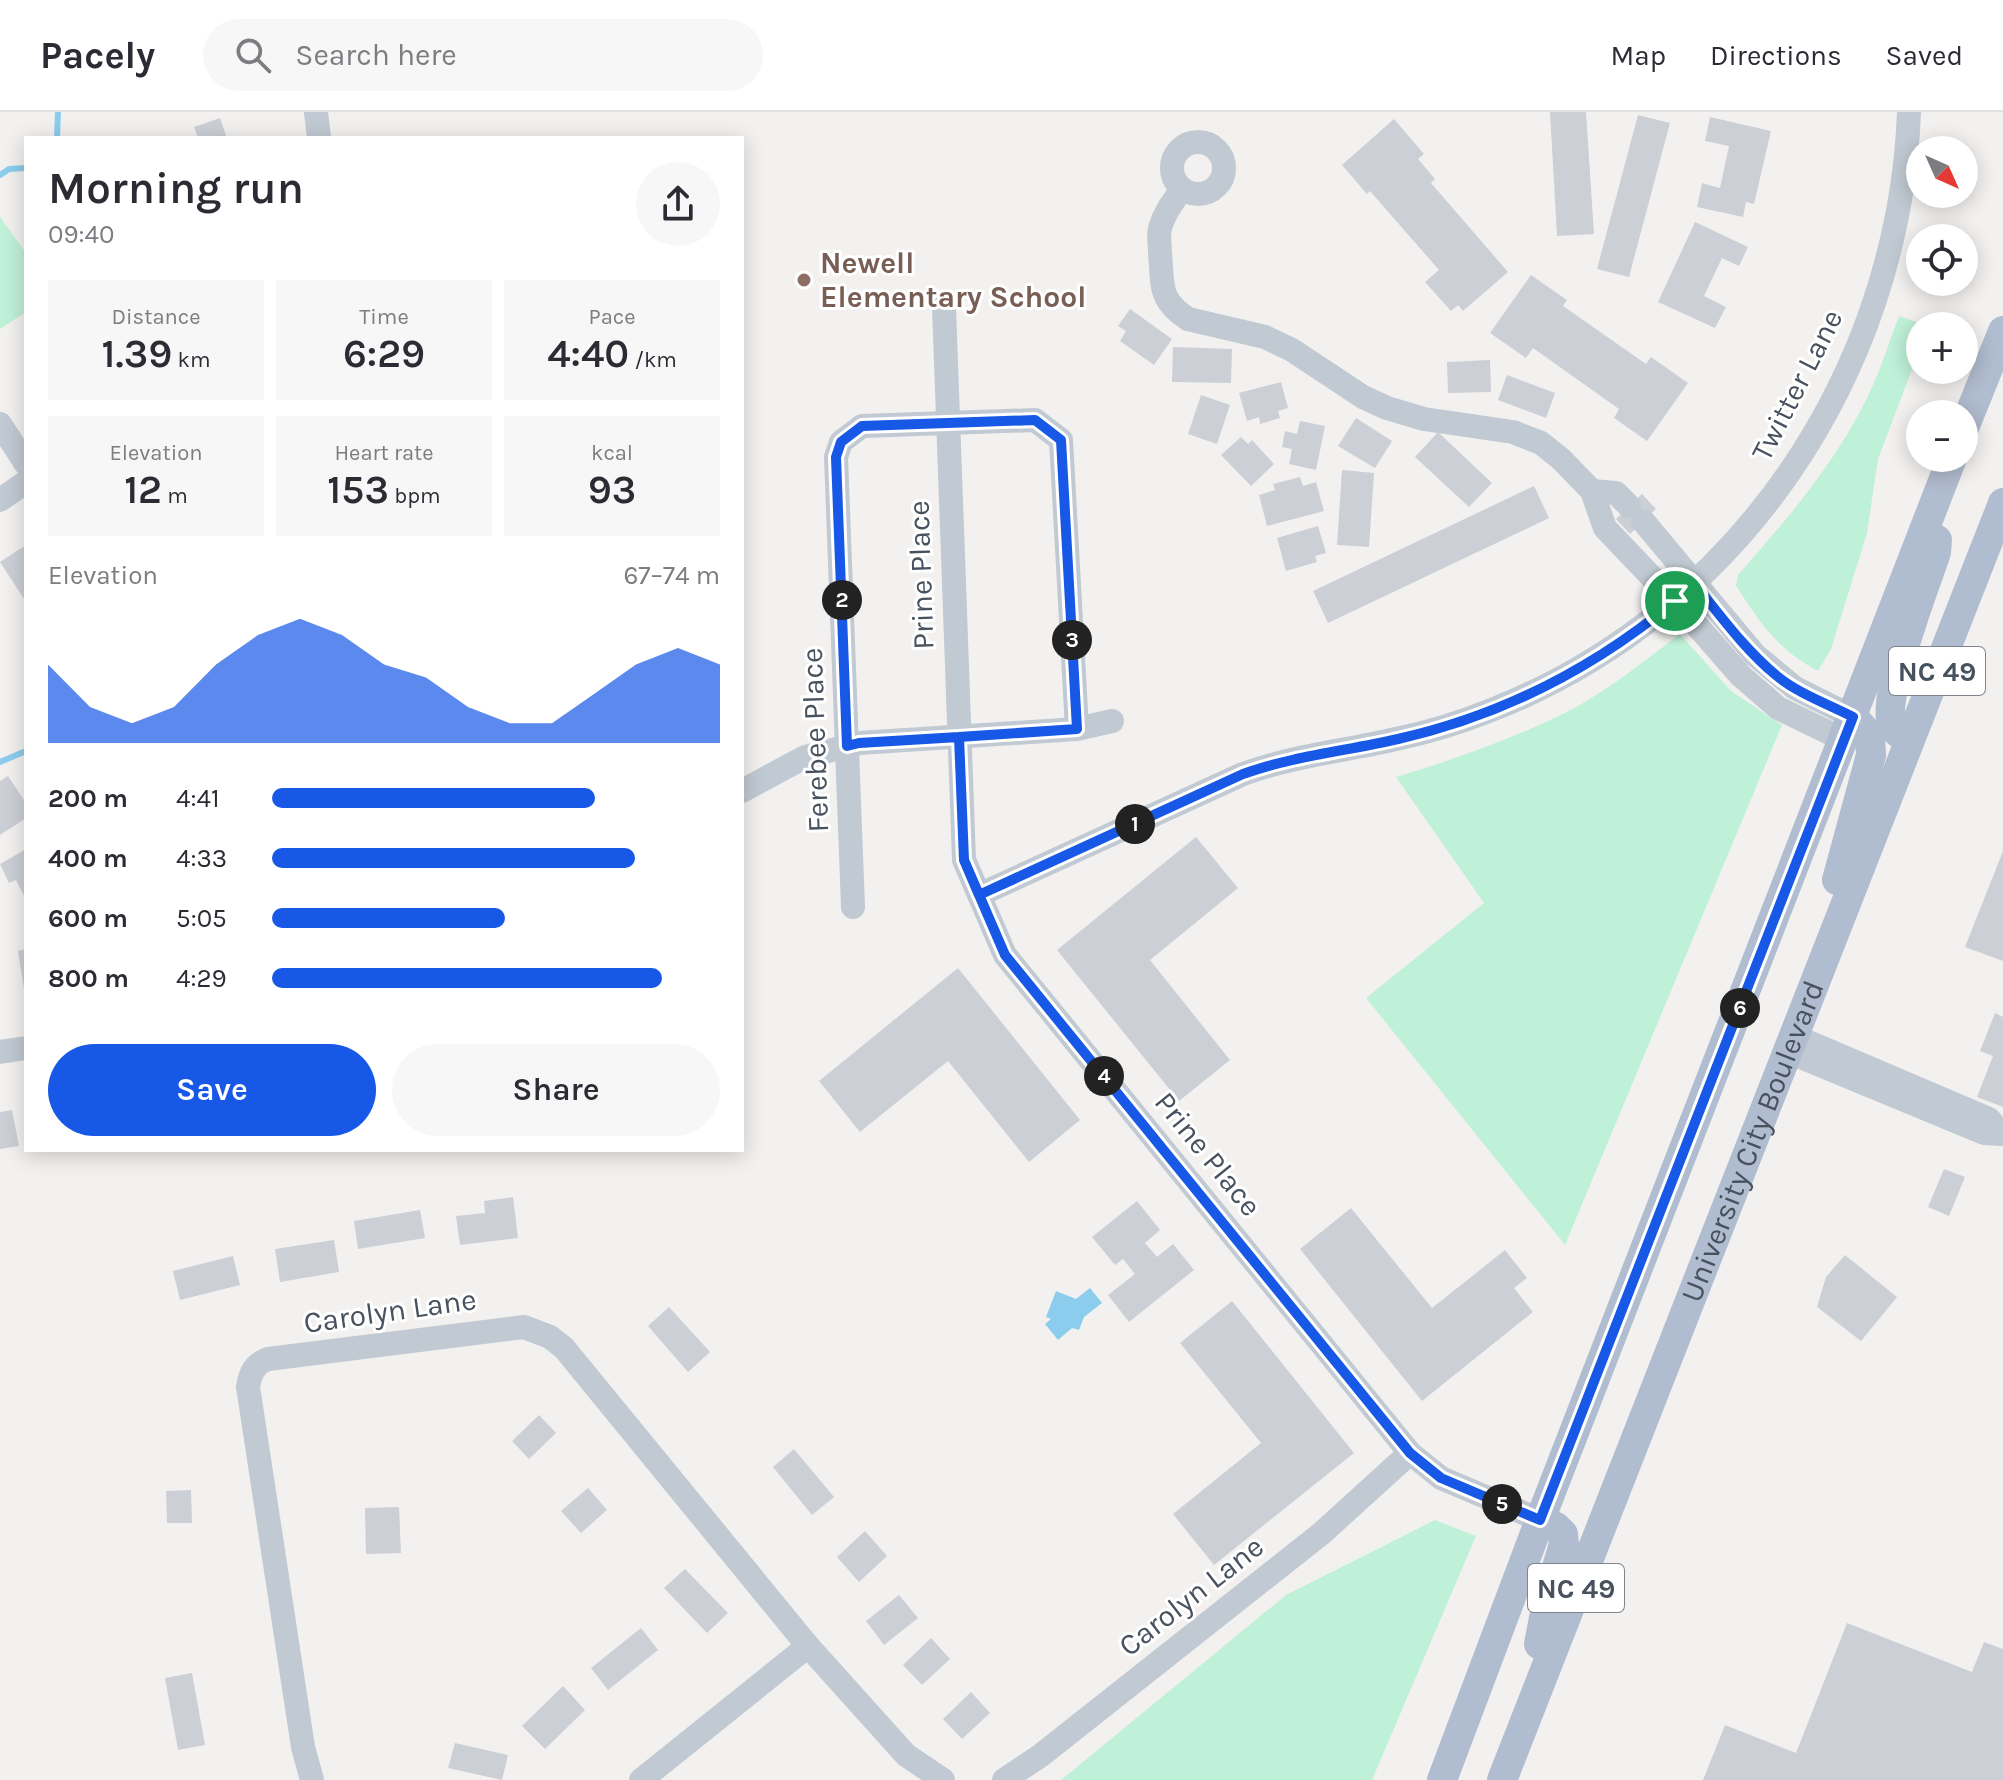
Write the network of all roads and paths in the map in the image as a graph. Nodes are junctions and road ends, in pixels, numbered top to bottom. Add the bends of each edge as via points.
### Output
1 (316, 112) edge
2 (1909, 112) edge
3 (319, 136) edge
4 (1182, 189) dead end
5 (944, 307) dead end
6 (2003, 331) edge
7 (1975, 400) edge
8 (947, 422) junction
9 (0, 424) edge
10 (24, 461) edge
11 (1947, 472) edge
12 (24, 483) edge
13 (1592, 491) junction
14 (1938, 494) junction
15 (0, 500) edge
16 (2003, 503) edge
17 (1694, 583) junction
18 (1675, 601) junction
19 (1112, 721) dead end
20 (1077, 729) junction
21 (1849, 729) junction
22 (959, 737) junction
23 (1909, 741) junction
24 (847, 746) junction
25 (744, 790) edge
26 (979, 895) junction
27 (853, 907) dead end
28 (1819, 971) junction
29 (1789, 1043) junction
30 (24, 1048) edge
31 (0, 1052) edge
32 (2002, 1134) edge
33 (1410, 1453) junction
34 (1540, 1520) junction
35 (808, 1646) junction
36 (1525, 1720) junction
37 (312, 1780) edge
38 (641, 1780) edge
39 (943, 1780) edge
40 (1004, 1780) edge
41 (1442, 1780) edge
42 (1502, 1780) edge

1 - 3 street
2 - 17 street, Twitter Lane via 1892,238 1851,363 1779,490
4 - 13 street via 1158,232 1160,284 1178,313 1265,337 1387,408 1513,432 1541,443
5 - 8 street, Prine Place
6 - 7 main road
8 - 20 street, Ferebee Place via 1035,420 1061,440
8 - 22 street, Prine Place
8 - 24 street, Ferebee Place via 862,426 841,442 836,457
9 - 10 street
11 - 14 main road, University City Boulevard / NC 49
12 - 15 street
13 - 17 street via 1616,493
13 - 18 street via 1605,528
14 - 21 main road, University City Boulevard / NC 49
14 - 23 main road via 1936,552 1889,711 1892,727
16 - 23 main road, University City Boulevard / NC 49
17 - 18 street, Twitter Lane
17 - 21 street via 1755,655
18 - 21 street via 1741,676 1778,708
18 - 26 street, Twitter Lane via 1621,642 1538,691 1444,727 1279,761 1243,774
19 - 20 street
20 - 22 street
21 - 28 main road via 1870,736 1871,755
21 - 34 main road, University City Boulevard / NC 49
22 - 24 street
22 - 26 street, Prine Place via 964,860
23 - 28 main road, University City Boulevard / NC 49
24 - 25 street via 805,757
24 - 27 street, Ferebee Place
26 - 33 street, Prine Place via 1005,955
28 - 29 main road, University City Boulevard / NC 49
29 - 32 street via 1984,1133
29 - 36 main road, University City Boulevard / NC 49
30 - 31 street
33 - 34 street, Prine Place via 1441,1478
33 - 40 street, Carolyn Lane via 1310,1543
34 - 36 main road via 1563,1534 1564,1544 1548,1597
34 - 41 main road, University City Boulevard / NC 49
35 - 37 street, Carolyn Lane via 550,1337 531,1328 509,1327 268,1359 253,1369 248,1387
35 - 38 street
35 - 39 street, Carolyn Lane via 906,1755
36 - 42 main road, University City Boulevard / NC 49

